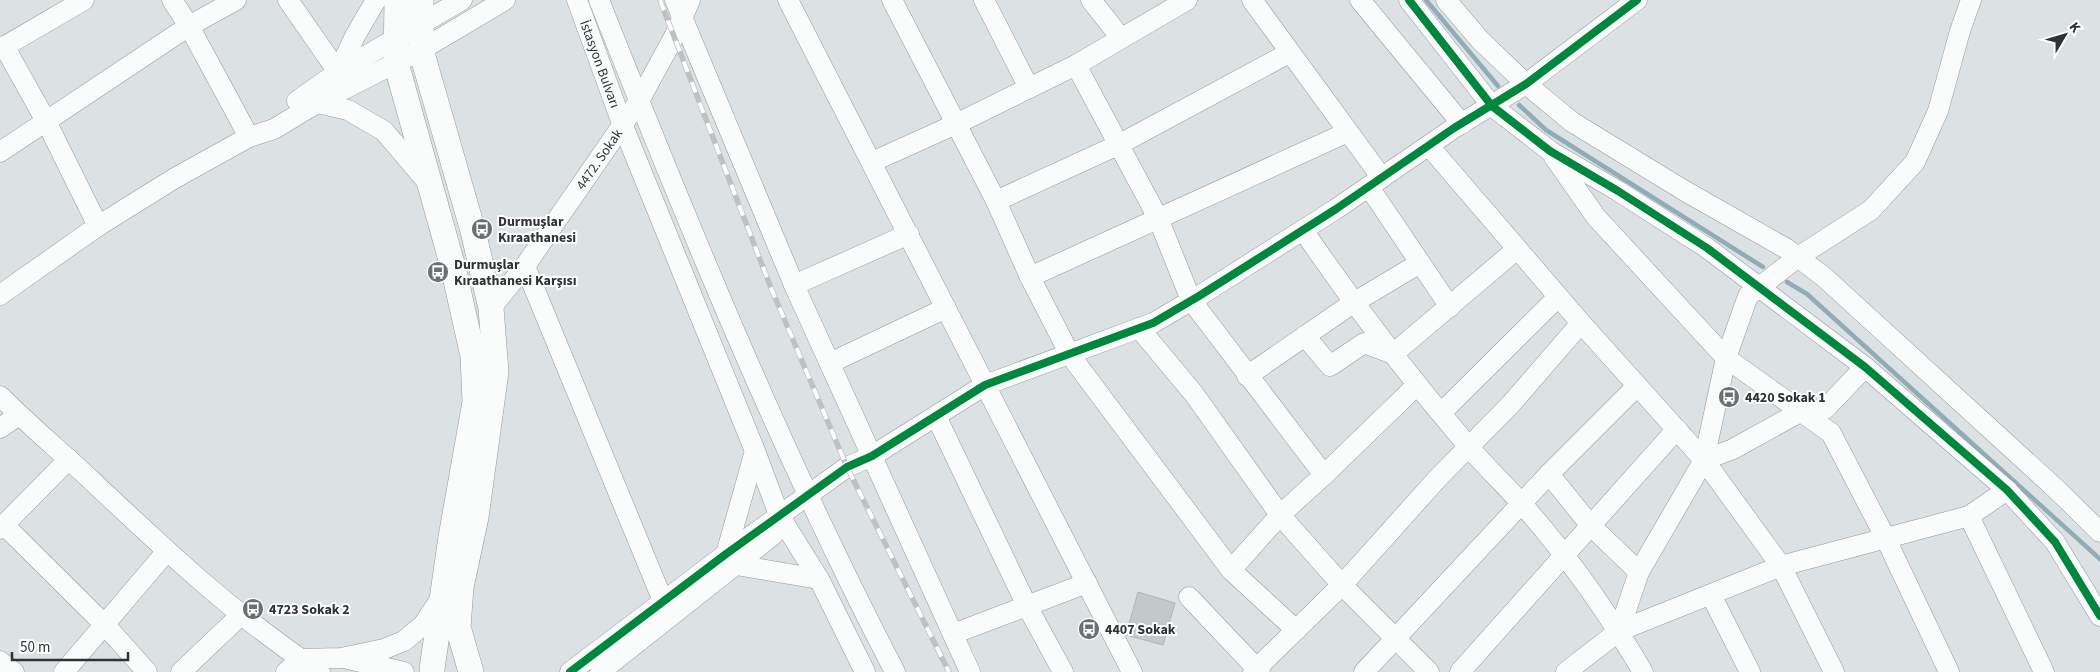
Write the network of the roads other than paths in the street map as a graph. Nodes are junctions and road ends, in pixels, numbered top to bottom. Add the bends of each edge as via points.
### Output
1 (84, 0) edge
2 (172, 0) edge
3 (236, 0) edge
4 (288, 0) edge
5 (376, 0) edge
6 (397, 0) edge
7 (421, 0) edge
8 (462, 0) edge
9 (505, 0) edge
10 (571, 0) edge
11 (577, 0) edge
12 (599, 0) edge
13 (788, 0) edge
14 (892, 0) edge
15 (984, 0) edge
16 (1091, 0) edge
17 (1187, 0) edge
18 (1252, 0) edge
19 (1360, 0) edge
20 (1409, 0) edge
21 (1446, 0) edge
22 (1636, 0) edge
23 (1971, 0) edge
24 (683, 6) edge
25 (585, 19) junction
26 (420, 25) junction
27 (189, 26) junction
28 (1121, 38) junction
29 (2, 48) edge
30 (421, 50) junction
31 (396, 51) junction
32 (1289, 53) junction
33 (1076, 65) junction
34 (338, 72) junction
35 (1526, 84) junction
36 (1029, 88) junction
37 (640, 102) junction
38 (317, 103) junction
39 (1492, 106) junction
40 (46, 121) junction
41 (956, 124) junction
42 (1462, 124) junction
43 (623, 126) junction
44 (1348, 132) junction
45 (249, 137) junction
46 (1118, 145) junction
47 (1428, 146) junction
48 (1550, 151) junction
49 (0, 152) edge
50 (872, 162) junction
51 (1375, 182) junction
52 (431, 186) junction
53 (996, 201) junction
54 (1158, 218) junction
55 (98, 226) junction
56 (1303, 230) junction
57 (909, 234) junction
58 (1517, 250) junction
59 (1798, 257) junction
60 (1420, 263) junction
61 (524, 266) junction
62 (1030, 277) junction
63 (794, 285) junction
64 (1758, 288) junction
65 (0, 295) edge
66 (1558, 296) junction
67 (1191, 300) junction
68 (1353, 303) junction
69 (1450, 307) junction
70 (491, 308) junction
71 (946, 308) junction
72 (1581, 323) junction
73 (1139, 328) junction
74 (1305, 336) junction
75 (1393, 354) junction
76 (1070, 355) junction
77 (1726, 358) junction
78 (830, 363) junction
79 (1865, 367) junction
80 (1247, 376) junction
81 (985, 385) junction
82 (1417, 385) junction
83 (1637, 386) junction
84 (0, 396) edge
85 (1800, 412) junction
86 (1441, 413) junction
87 (20, 415) junction
88 (936, 416) junction
89 (0, 428) edge
90 (1677, 429) junction
91 (1468, 447) junction
92 (755, 451) junction
93 (872, 456) junction
94 (69, 459) junction
95 (1704, 460) junction
96 (1549, 474) junction
97 (1324, 475) junction
98 (2007, 490) junction
99 (811, 499) junction
100 (1522, 504) junction
101 (1280, 515) junction
102 (1969, 516) junction
103 (782, 521) junction
104 (1591, 526) junction
105 (2, 527) edge
106 (2100, 532) edge
107 (1885, 537) junction
108 (167, 551) junction
109 (1564, 555) junction
110 (731, 560) junction
111 (1781, 566) junction
112 (1231, 570) junction
113 (1639, 572) junction
114 (818, 579) junction
115 (1087, 583) junction
116 (1342, 585) junction
117 (1711, 596) junction
118 (442, 597) junction
119 (1190, 597) dead end
120 (663, 601) junction
121 (1027, 606) junction
122 (242, 614) junction
123 (2100, 616) edge
124 (105, 625) junction
125 (1296, 630) junction
126 (1619, 631) junction
127 (953, 634) junction
128 (1395, 638) junction
129 (341, 658) junction
130 (0, 661) edge
131 (293, 666) edge
132 (1125, 669) edge
133 (429, 670) edge
134 (1257, 671) edge
135 (1568, 671) edge
136 (14, 672) edge
137 (64, 672) edge
138 (147, 672) edge
139 (181, 672) edge
140 (320, 672) edge
141 (404, 672) edge
142 (465, 672) edge
143 (472, 672) edge
144 (570, 672) edge
145 (600, 672) edge
146 (865, 672) edge
147 (895, 672) edge
148 (970, 672) edge
149 (1063, 672) edge
150 (1364, 672) edge
151 (1429, 672) edge
152 (1460, 672) edge
153 (1643, 672) edge
154 (1750, 672) edge
155 (1834, 672) edge
156 (1949, 672) edge
157 (2044, 672) edge

1 - 29 street
2 - 27 street
3 - 27 street
4 - 34 street
5 - 34 street
6 - 31 main road
7 - 26 main road
8 - 26 street
9 - 30 street
10 - 25 street
11 - 25 street, İstasyon Bulvarı
12 - 37 street, İstasyon Bulvarı
13 - 50 street
14 - 41 street
15 - 36 street
16 - 28 street
17 - 28 street
18 - 32 street
19 - 42 street
20 - 39 street
21 - 35 street via 1480,40
22 - 35 street
23 - 59 street via 1938,110 1916,162 1871,210
24 - 37 street, 4472. Sokak via 675,35
24 - 63 street
25 - 43 street, İstasyon Bulvarı
26 - 30 main road
26 - 31 street
27 - 40 street
27 - 45 street
28 - 33 street
29 - 40 street
30 - 31 street
30 - 70 main road via 473,231
31 - 34 street
31 - 38 street
31 - 52 main road
32 - 44 street
32 - 46 street
33 - 36 street
33 - 46 street
34 - 45 street via 267,120
35 - 39 street
35 - 59 street via 1572,122
36 - 41 street
37 - 43 street, 4472. Sokak
37 - 99 street, İstasyon Bulvarı via 774,421
38 - 45 street via 274,130
38 - 52 street via 348,110 384,131
39 - 42 street
39 - 48 street
40 - 49 street
40 - 55 street
41 - 50 street
41 - 53 street
42 - 47 street
43 - 61 street, 4472. Sokak
43 - 92 street, İstasyon Bulvarı
44 - 51 street
44 - 54 street
45 - 55 street
46 - 53 street
46 - 54 street
47 - 51 street
47 - 58 street
48 - 64 street via 1707,248
48 - 77 street via 1596,217
50 - 57 street
51 - 56 street
51 - 60 street
52 - 118 main road via 472,356 475,402
53 - 62 street
54 - 62 street
54 - 67 street
55 - 65 street
56 - 67 street
56 - 68 street
57 - 63 street
57 - 71 street
58 - 66 street
58 - 69 street
59 - 64 street
59 - 106 street via 1824,277
60 - 68 street
60 - 69 street
61 - 70 street, 4472. Sokak
61 - 120 street
62 - 76 street
63 - 78 street
64 - 77 street via 1748,296
64 - 79 street
66 - 72 street
66 - 86 street
67 - 73 street
67 - 80 street
68 - 74 street
68 - 75 street
69 - 75 street
70 - 143 main road via 496,372 476,517 461,587 458,627
71 - 78 street
71 - 81 street
72 - 83 street
72 - 91 street via 1511,404
73 - 76 street
73 - 101 street via 1194,394
74 - 75 street via 1330,366 1364,343
74 - 80 street
75 - 82 street
76 - 81 street
76 - 112 street
77 - 85 street
77 - 95 street
78 - 93 street
79 - 85 street via 1825,409
79 - 98 street
80 - 97 street
81 - 88 street
81 - 115 street
82 - 86 street
82 - 97 street
83 - 90 street
83 - 96 street
84 - 87 street
85 - 95 street via 1733,449
85 - 107 street via 1830,433
86 - 91 street
87 - 89 street
87 - 94 street
88 - 93 street
88 - 121 street
90 - 95 street
90 - 104 street
91 - 100 street
91 - 116 street
92 - 103 street, İstasyon Bulvarı
92 - 110 street
93 - 99 street via 852,477
93 - 127 street
94 - 105 street
94 - 108 street
95 - 111 street
95 - 113 street
96 - 100 street
96 - 104 street
97 - 101 street
98 - 102 street
98 - 123 street via 2055,542
99 - 103 street
99 - 147 street, İstasyon Bulvarı
100 - 109 street
100 - 128 street
101 - 112 street
101 - 116 street
102 - 107 street
102 - 157 street
103 - 110 street
103 - 114 street, İstasyon Bulvarı
104 - 109 street
104 - 113 street
105 - 124 street
107 - 111 street
107 - 156 street
108 - 122 street
108 - 124 street
109 - 126 street
109 - 152 street
110 - 114 street
110 - 120 street
110 - 145 street
111 - 117 street
111 - 155 street
112 - 125 street
113 - 126 street
114 - 146 street, İstasyon Bulvarı
115 - 121 street
115 - 132 street
116 - 125 street
116 - 128 street
117 - 126 street
117 - 154 street
118 - 129 street via 423,625 404,641 384,649
118 - 133 main road
119 - 134 street
120 - 144 street
121 - 127 street
121 - 149 street
122 - 131 street
122 - 139 street
124 - 137 street
124 - 138 street
125 - 134 street
126 - 135 street
126 - 153 street
127 - 148 street
128 - 150 street
128 - 151 street
129 - 131 street
129 - 141 street
130 - 136 street
131 - 140 street
133 - 142 main road via 443,666

